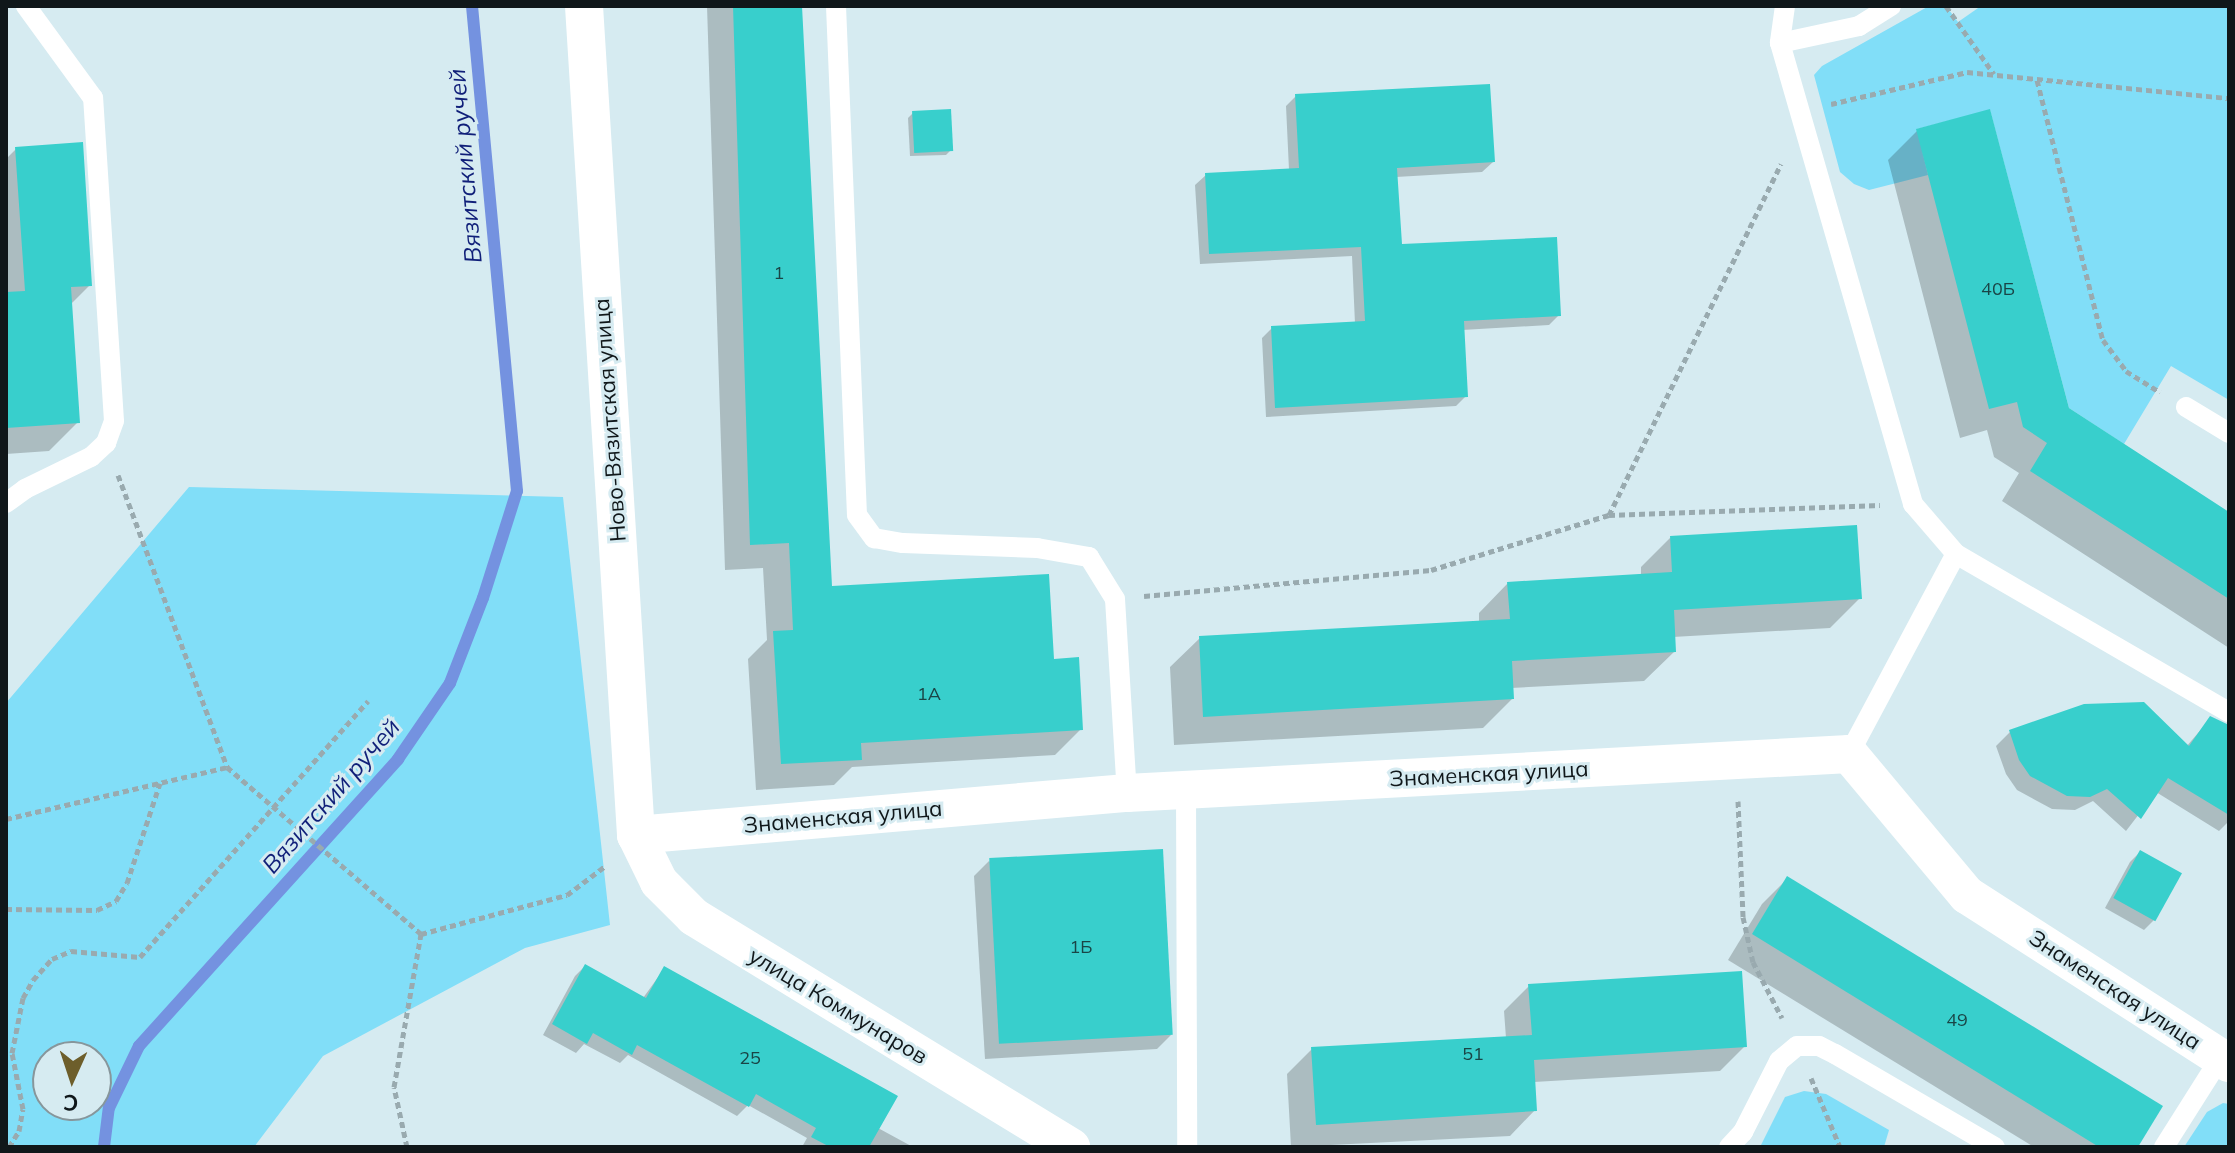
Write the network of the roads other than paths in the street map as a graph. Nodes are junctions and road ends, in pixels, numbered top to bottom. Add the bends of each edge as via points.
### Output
1 (26, 6) edge
2 (584, 6) edge
3 (836, 6) edge
4 (1785, 6) edge
5 (1891, 6) edge
6 (1780, 43) junction
7 (2186, 407) road end
8 (2229, 433) edge
9 (6, 503) edge
10 (1956, 554) junction
11 (2229, 712) edge
12 (1849, 754) junction
13 (1186, 791) junction
14 (1127, 793) junction
15 (636, 835) junction
16 (2225, 1060) edge
17 (1071, 1147) edge
18 (1187, 1147) edge
19 (1729, 1147) edge
20 (1995, 1147) edge
21 (2164, 1147) edge

1 - 9 lane via 93,98 114,421 106,443 91,457
2 - 15 street, Ново-Вязитская улица
3 - 14 lane via 857,515 874,538 1037,548 1089,557 1115,599
4 - 6 lane
5 - 6 lane via 1859,26
6 - 10 lane via 1913,504
7 - 8 lane
10 - 11 lane
10 - 12 lane
12 - 13 street, Знаменская улица
12 - 16 street, Знаменская улица via 1967,895
13 - 14 street, Знаменская улица
13 - 18 lane
14 - 15 street, Знаменская улица
15 - 17 street, улица Коммунаров via 659,882 694,917
16 - 21 lane
19 - 20 lane via 1743,1132 1779,1061 1797,1046 1819,1046 1835,1054

